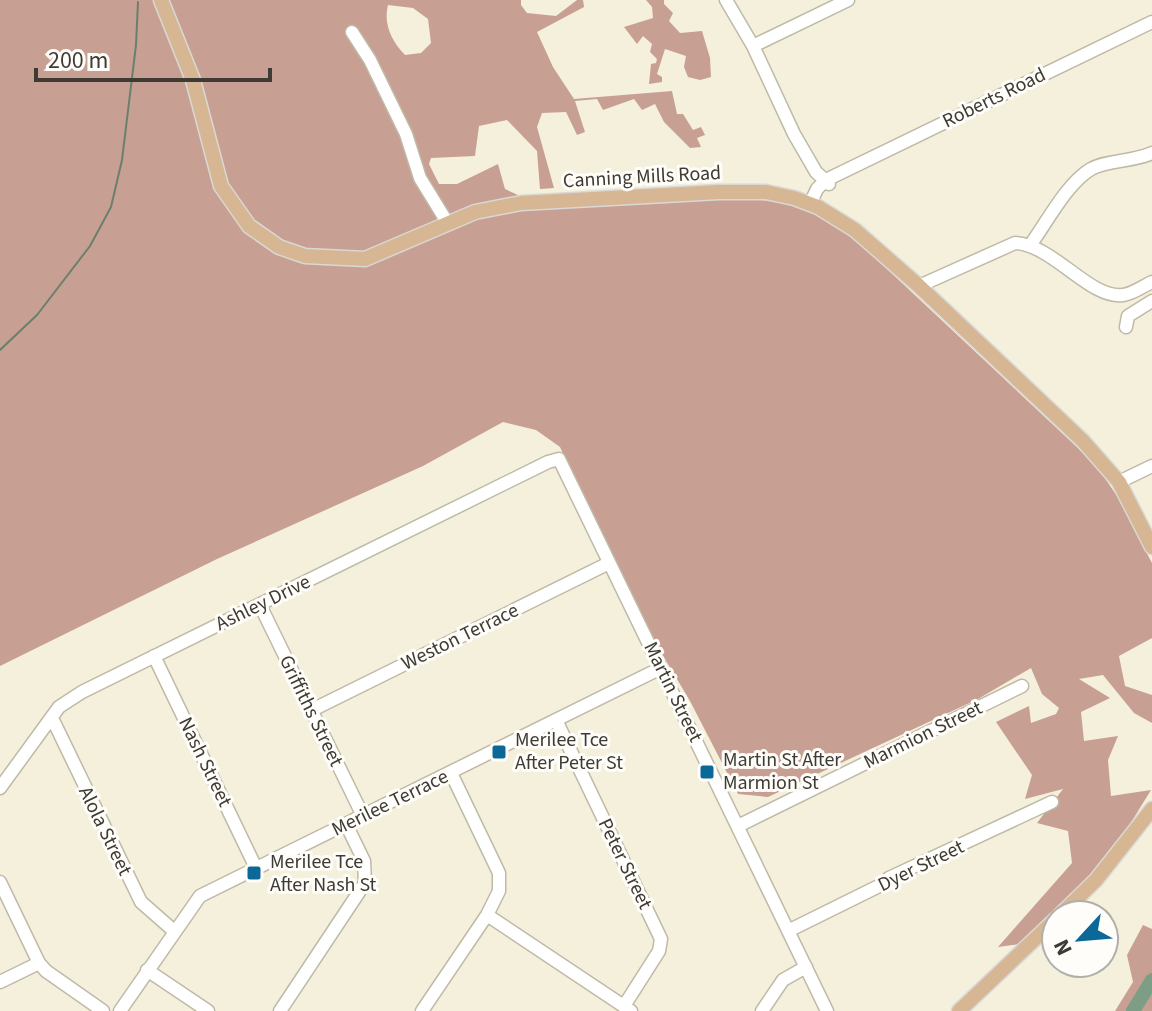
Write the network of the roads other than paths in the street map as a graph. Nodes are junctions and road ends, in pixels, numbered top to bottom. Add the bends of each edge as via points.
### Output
1 (161, 0) edge
2 (726, 0) edge
3 (848, 0) edge
4 (1152, 22) edge
5 (352, 32) dead end
6 (753, 46) junction
7 (1152, 153) edge
8 (828, 182) junction
9 (814, 205) junction
10 (447, 222) junction
11 (1031, 244) junction
12 (1152, 282) edge
13 (919, 286) junction
14 (1152, 301) edge
15 (1126, 327) dead end
16 (559, 459) joint
17 (1152, 466) edge
18 (1119, 482) junction
19 (1152, 547) edge
20 (609, 563) junction
21 (260, 605) junction
22 (154, 656) junction
23 (661, 668) junction
24 (1022, 686) dead end
25 (310, 711) junction
26 (52, 718) junction
27 (556, 720) junction
28 (451, 773) junction
29 (0, 788) edge
30 (1052, 802) dead end
31 (1152, 809) edge
32 (363, 816) junction
33 (346, 824) junction
34 (738, 826) junction
35 (256, 868) junction
36 (0, 882) edge
37 (1076, 899) edge
38 (487, 915) junction
39 (790, 930) junction
40 (174, 931) junction
41 (1040, 934) edge
42 (39, 963) junction
43 (806, 967) junction
44 (147, 970) junction
45 (0, 982) edge
46 (627, 1008) edge
47 (103, 1011) edge
48 (120, 1011) edge
49 (208, 1011) edge
50 (280, 1011) edge
51 (422, 1011) edge
52 (762, 1011) edge
53 (827, 1011) edge
54 (959, 1011) edge

1 - 10 main road, Canning Mills Road via 193,80 221,186 249,226 279,247 305,256 365,259
2 - 6 street
3 - 6 street
4 - 8 street, Roberts Road
5 - 10 street via 406,134 420,178
6 - 8 street via 806,169
7 - 11 street via 1092,168 1075,182
8 - 9 street
9 - 10 main road, Canning Mills Road via 766,192 543,201 498,206
9 - 13 main road, Canning Mills Road via 855,230
11 - 12 street via 1104,293 1123,295
11 - 13 street via 1015,243
13 - 18 main road, Canning Mills Road via 1083,441
14 - 15 street via 1128,316
16 - 20 street, Martin Street
16 - 21 street, Ashley Drive
17 - 18 street
18 - 19 main road, Canning Mills Road
20 - 23 street, Martin Street
20 - 25 street, Weston Terrace
21 - 22 street, Ashley Drive
21 - 25 street, Griffiths Street
22 - 26 street, Ashley Drive via 82,692
22 - 35 street, Nash Street
23 - 27 street, Merilee Terrace
23 - 34 street, Martin Street
24 - 34 street, Marmion Street
25 - 32 street, Griffiths Street
26 - 29 street, Ashley Drive
26 - 40 street, Alola Street via 141,902
27 - 28 street, Merilee Terrace
27 - 46 street, Peter Street via 661,939
28 - 32 street, Merilee Terrace
28 - 38 street via 499,873 499,891
30 - 39 street, Dyer Street
31 - 37 main road
32 - 33 street, Merilee Terrace
33 - 35 street, Merilee Terrace
33 - 50 street via 364,861 365,883
34 - 39 street, Martin Street
35 - 40 street, Merilee Terrace via 200,896
36 - 42 street
38 - 46 street
38 - 51 street
39 - 43 street, Martin Street
40 - 44 street, Merilee Terrace
41 - 54 main road
42 - 45 street
42 - 47 street
43 - 52 street via 783,980
43 - 53 street, Martin Street
44 - 48 street, Merilee Terrace
44 - 49 street

